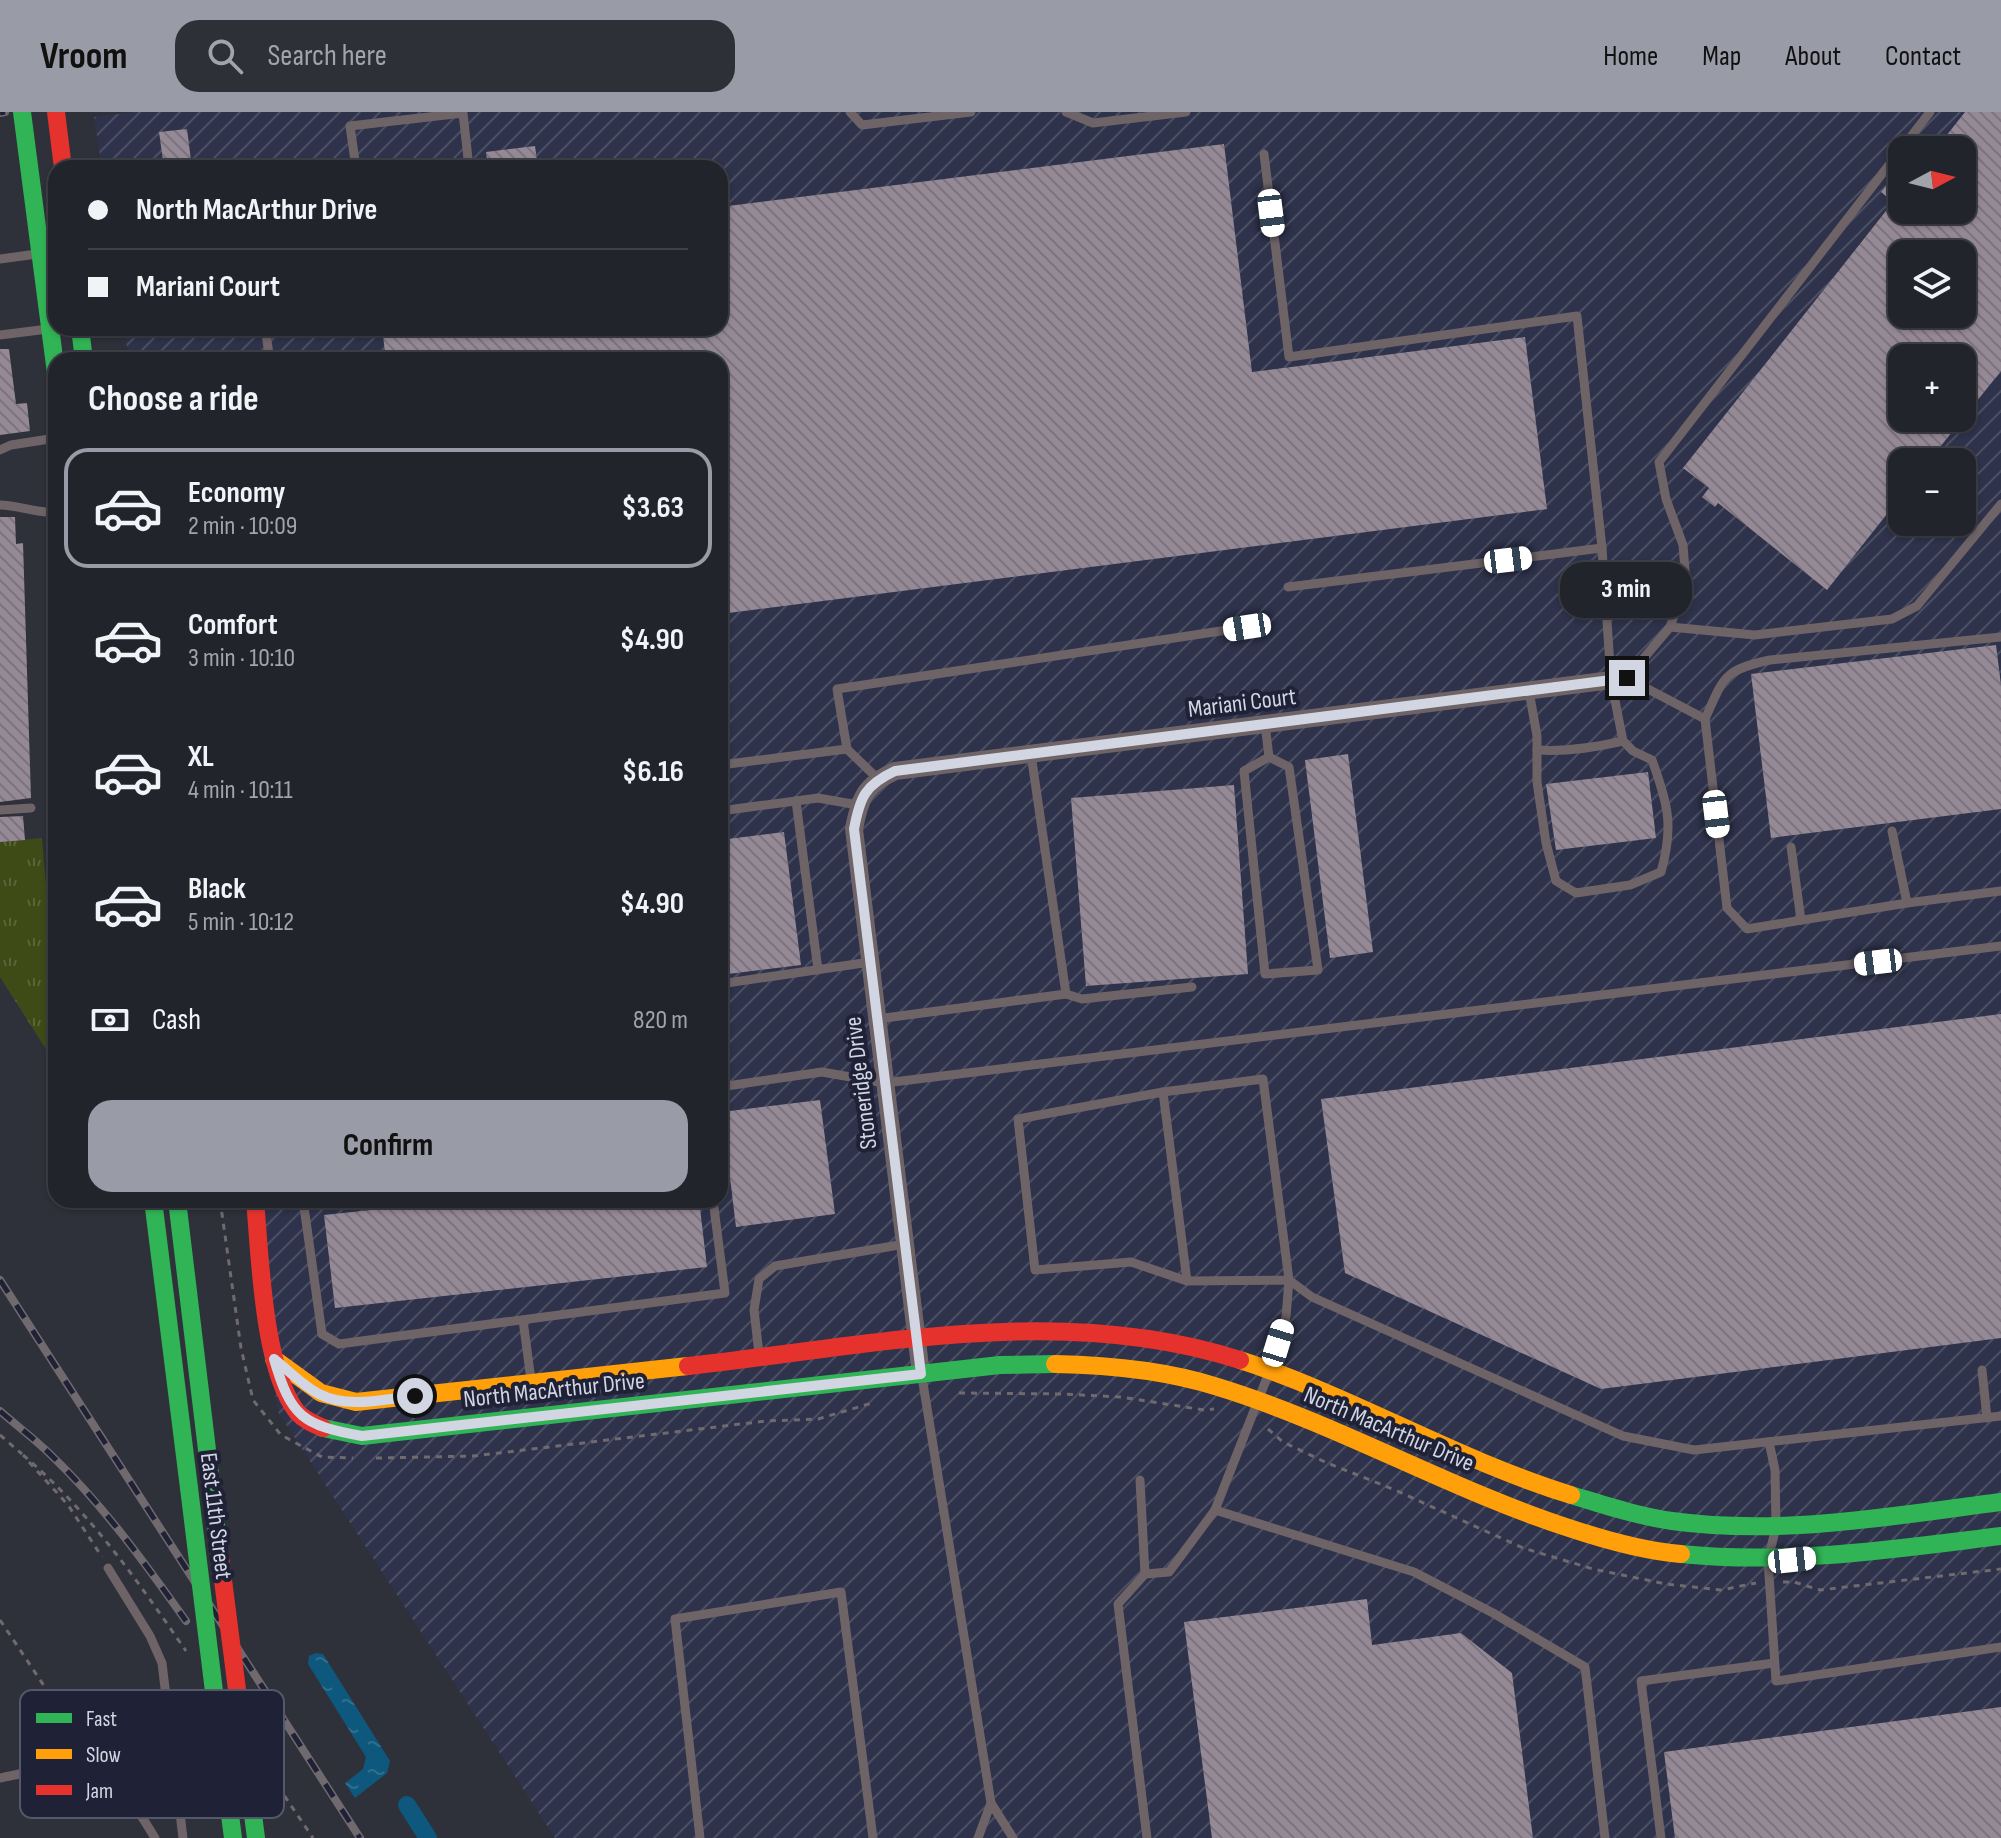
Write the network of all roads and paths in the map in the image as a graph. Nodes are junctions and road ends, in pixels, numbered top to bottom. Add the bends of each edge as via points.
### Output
1 (22, 112) edge
2 (56, 112) edge
3 (850, 112) edge
4 (971, 112) edge
5 (1066, 112) edge
6 (1186, 112) edge
7 (1930, 112) edge
8 (468, 113) edge
9 (1264, 154) dead end
10 (62, 160) edge
11 (355, 160) edge
12 (469, 160) edge
13 (40, 253) junction
14 (0, 259) edge
15 (48, 308) edge
16 (48, 329) edge
17 (0, 335) edge
18 (48, 439) edge
19 (0, 450) edge
20 (2001, 504) edge
21 (0, 505) edge
22 (48, 512) edge
23 (1602, 548) junction
24 (1288, 587) dead end
25 (1247, 627) dead end
26 (1670, 627) junction
27 (2001, 637) edge
28 (1619, 679) junction
29 (1529, 691) junction
30 (1705, 719) junction
31 (1265, 724) junction
32 (1623, 741) junction
33 (847, 749) junction
34 (1537, 750) junction
35 (1031, 754) junction
36 (1269, 757) junction
37 (728, 764) edge
38 (868, 790) junction
39 (796, 801) junction
40 (31, 808) dead end
41 (0, 810) edge
42 (728, 810) edge
43 (1892, 831) dead end
44 (1791, 847) dead end
45 (2001, 891) edge
46 (1907, 903) junction
47 (1801, 920) junction
48 (2001, 946) edge
49 (870, 962) junction
50 (818, 970) junction
51 (728, 983) edge
52 (1192, 987) dead end
53 (1066, 994) junction
54 (877, 1019) junction
55 (885, 1083) junction
56 (728, 1086) edge
57 (1163, 1092) junction
58 (154, 1208) edge
59 (178, 1208) edge
60 (221, 1208) edge
61 (256, 1208) edge
62 (304, 1208) edge
63 (714, 1208) edge
64 (905, 1244) junction
65 (1289, 1280) junction
66 (1187, 1281) junction
67 (523, 1320) junction
68 (917, 1339) junction
69 (759, 1358) junction
70 (274, 1359) junction
71 (1270, 1370) junction
72 (1982, 1370) dead end
73 (921, 1374) junction
74 (532, 1383) junction
75 (924, 1395) junction
76 (877, 1401) dead end
77 (1259, 1402) junction
78 (2001, 1416) edge
79 (1987, 1418) junction
80 (1252, 1421) junction
81 (0, 1435) edge
82 (1769, 1442) junction
83 (23, 1455) junction
84 (352, 1458) dead end
85 (367, 1458) dead end
86 (1140, 1480) dead end
87 (2001, 1502) edge
88 (1215, 1510) junction
89 (1776, 1527) junction
90 (2001, 1536) edge
91 (1768, 1560) junction
92 (108, 1568) joint
93 (2001, 1569) edge
94 (1145, 1574) junction
95 (1769, 1583) junction
96 (0, 1620) edge
97 (2001, 1647) edge
98 (190, 1657) dead end
99 (1774, 1663) junction
100 (48, 1690) edge
101 (166, 1690) edge
102 (214, 1690) edge
103 (237, 1690) edge
104 (20, 1774) edge
105 (0, 1778) edge
106 (284, 1795) edge
107 (991, 1803) junction
108 (142, 1818) edge
109 (181, 1818) edge
110 (230, 1818) edge
111 (253, 1818) edge
112 (155, 1838) edge
113 (183, 1838) edge
114 (233, 1838) edge
115 (256, 1838) edge
116 (313, 1838) edge
117 (700, 1838) edge
118 (873, 1838) edge
119 (978, 1838) edge
120 (1013, 1838) edge
121 (1147, 1838) edge
122 (1605, 1838) edge
123 (1661, 1838) edge

1 - 13 main road
2 - 10 main road
3 - 4 lane via 862,125
5 - 6 lane via 1093,123
7 - 26 lane via 1659,462 1683,545 1686,583
8 - 11 lane via 350,126
8 - 12 lane
9 - 23 lane via 1289,357 1577,316
13 - 14 lane
13 - 15 main road
16 - 17 lane
18 - 19 lane
20 - 26 lane via 1917,606 1892,619 1755,635
21 - 22 lane
23 - 24 lane
23 - 28 lane
25 - 33 lane via 837,689
26 - 28 lane
27 - 30 lane via 1739,667 1722,680
28 - 29 street, Mariani Court
28 - 30 lane
28 - 32 lane
29 - 31 street, Mariani Court
29 - 34 lane
30 - 47 lane via 1727,908 1747,929
31 - 35 street, Mariani Court
31 - 36 lane
32 - 34 lane via 1591,749
32 - 34 lane via 1652,760 1666,797 1669,842 1661,872 1630,885 1576,893 1556,881 1537,782
33 - 37 lane
33 - 38 lane
35 - 38 street, Mariani Court via 895,771
35 - 53 lane
36 - 36 lane via 1289,767 1318,970 1265,974 1244,771
38 - 39 lane
38 - 49 street, Stoneridge Drive via 854,829
39 - 42 lane
39 - 50 lane
40 - 41 lane
43 - 46 lane
44 - 47 lane
45 - 46 lane
46 - 47 lane
48 - 55 lane
49 - 50 lane
49 - 54 street, Stoneridge Drive
50 - 51 lane
52 - 53 lane via 1082,999
53 - 54 lane
54 - 55 street, Stoneridge Drive
55 - 56 lane via 822,1072
55 - 64 street, Stoneridge Drive
57 - 65 lane via 1263,1079
57 - 66 lane
57 - 66 lane via 1018,1119 1035,1270 1131,1262
58 - 102 main road, East 11th Street, bridge
59 - 103 main road, East 11th Street, bridge
60 - 84 path via 253,1400 281,1435 322,1457
61 - 70 main road
62 - 67 lane via 322,1334 339,1344
63 - 67 lane via 725,1293
64 - 68 street, Stoneridge Drive
64 - 69 lane via 775,1266 759,1279 754,1310
65 - 66 lane
65 - 71 lane via 1286,1317
65 - 82 lane via 1312,1297 1623,1436 1694,1450
67 - 74 lane
68 - 69 main road, North MacArthur Drive
68 - 71 main road, North MacArthur Drive via 1052,1330 1153,1338
68 - 73 street, Stoneridge Drive
69 - 74 main road, North MacArthur Drive
70 - 73 main road, North MacArthur Drive via 284,1394 300,1415 325,1429 362,1436
70 - 74 main road, North MacArthur Drive via 335,1401
71 - 77 lane
71 - 89 main road, North MacArthur Drive via 1557,1491 1626,1512 1722,1527
72 - 79 lane
73 - 75 lane
73 - 77 main road, North MacArthur Drive via 1053,1363 1142,1369
75 - 80 path via 1121,1397 1204,1410 1226,1408
75 - 107 lane
76 - 85 path via 818,1419 474,1456
77 - 80 lane
77 - 91 main road, North MacArthur Drive via 1561,1527 1661,1551
78 - 79 lane
79 - 82 lane
80 - 88 lane
80 - 95 path via 1325,1462 1523,1548 1666,1584 1721,1590
81 - 83 path
82 - 89 lane
83 - 92 path via 68,1505
83 - 98 path via 87,1516
86 - 94 lane
87 - 89 main road, North MacArthur Drive
88 - 94 lane via 1169,1572
88 - 122 lane via 1414,1572 1585,1667
89 - 91 lane
90 - 91 main road, North MacArthur Drive
91 - 95 lane
92 - 101 lane via 159,1653
93 - 95 path via 1820,1590 1794,1582
94 - 121 lane via 1118,1604
95 - 99 lane
96 - 100 path
97 - 99 lane via 1776,1681
99 - 123 lane via 1641,1681
104 - 105 lane
106 - 116 path
107 - 119 lane
107 - 120 lane
108 - 112 lane
109 - 113 lane
110 - 114 main road, East 11th Street, bridge
111 - 115 main road, East 11th Street, bridge
117 - 118 lane via 675,1619 841,1592

